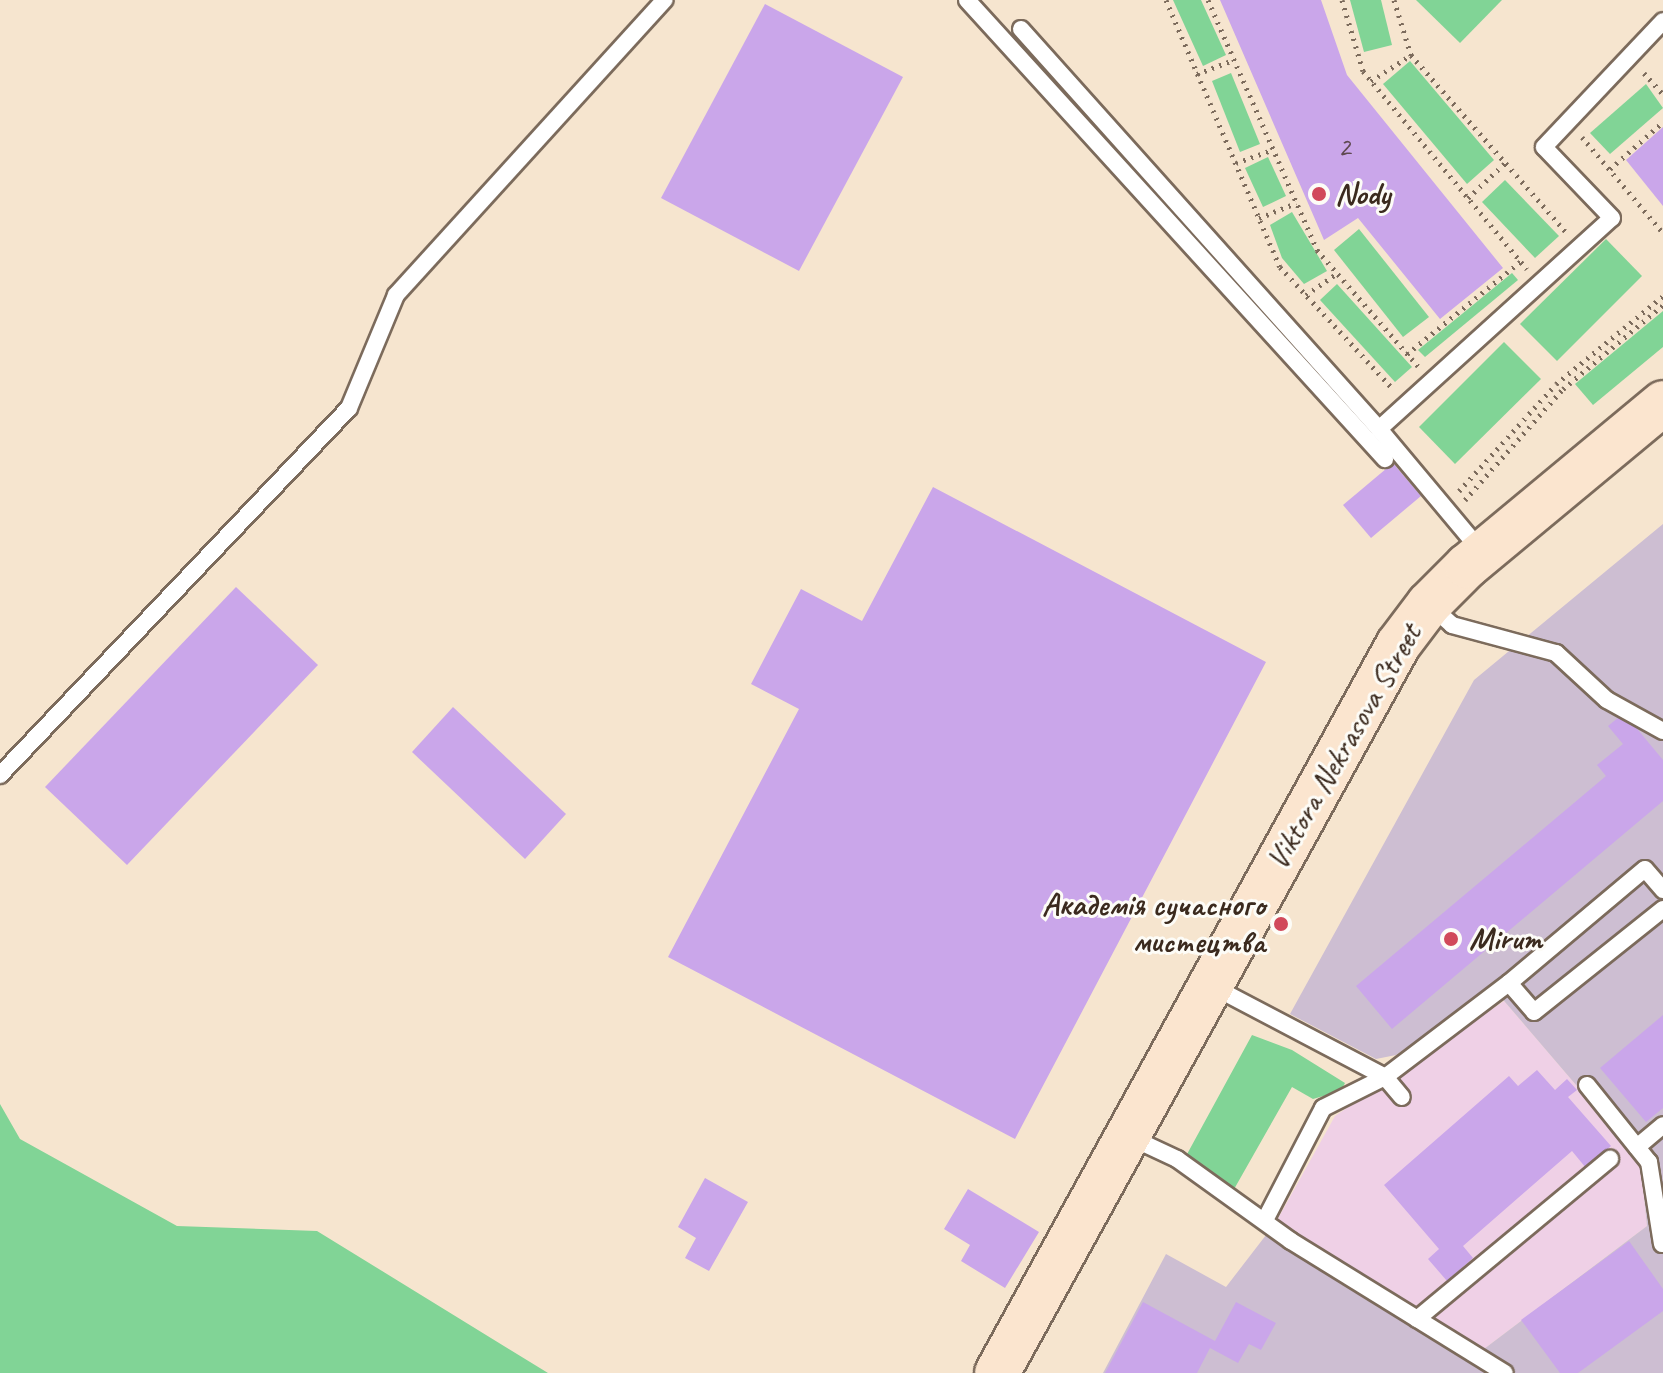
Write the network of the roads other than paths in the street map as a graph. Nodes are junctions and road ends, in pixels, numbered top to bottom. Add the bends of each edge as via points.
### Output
1 (664, 0) edge
2 (967, 0) edge
3 (1663, 21) edge
4 (1021, 29) dead end
5 (1663, 403) edge
6 (1379, 429) junction
7 (1385, 459) dead end
8 (1483, 553) junction
9 (1429, 604) junction
10 (1663, 731) edge
11 (0, 775) edge
12 (1663, 890) edge
13 (1663, 909) edge
14 (1509, 983) junction
15 (1210, 985) junction
16 (1385, 1077) junction
17 (1587, 1085) dead end
18 (1402, 1097) dead end
19 (1663, 1125) edge
20 (1128, 1136) junction
21 (1637, 1147) junction
22 (1610, 1159) dead end
23 (1265, 1220) junction
24 (1662, 1244) edge
25 (1417, 1319) junction
26 (997, 1373) edge
27 (1505, 1373) edge

1 - 11 lane via 396,295 349,408
2 - 7 lane
3 - 6 lane via 1544,147 1612,218
4 - 6 lane
5 - 8 main road, Viktora Nekrasova Street
6 - 8 lane
8 - 9 main road, Viktora Nekrasova Street
9 - 10 lane via 1452,625 1556,653 1607,700
9 - 15 main road, Viktora Nekrasova Street via 1398,645
12 - 14 lane via 1645,869
13 - 14 lane via 1534,1012
14 - 16 lane
15 - 16 lane
15 - 20 main road, Viktora Nekrasova Street
16 - 18 lane
16 - 23 lane via 1323,1108
17 - 21 lane
19 - 21 lane
20 - 23 lane via 1177,1159
20 - 26 main road, Viktora Nekrasova Street
21 - 24 lane via 1649,1162
22 - 25 lane
23 - 25 lane
25 - 27 lane

